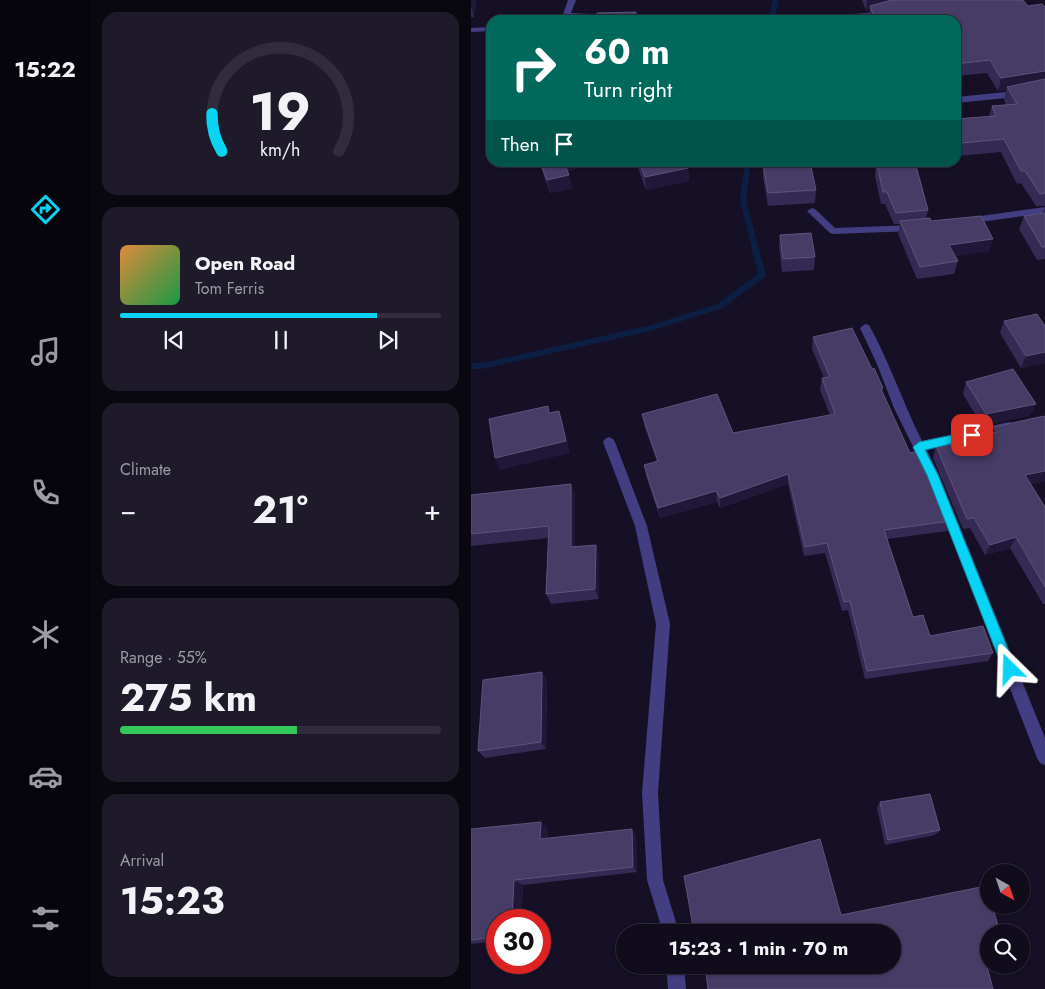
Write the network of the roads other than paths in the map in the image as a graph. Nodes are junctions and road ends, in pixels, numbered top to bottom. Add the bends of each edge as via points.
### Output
1 (572, 0) edge
2 (893, 8) edge
3 (567, 15) edge
4 (869, 15) edge
5 (486, 29) edge
6 (471, 30) edge
7 (1045, 86) edge
8 (961, 100) edge
9 (1045, 210) edge
10 (812, 211) dead end
11 (951, 222) edge
12 (923, 226) edge
13 (865, 328) dead end
14 (1017, 426) edge
15 (609, 442) dead end
16 (919, 447) junction
17 (1045, 758) edge
18 (669, 924) edge
19 (676, 974) edge
20 (677, 989) edge

1 - 3 street
2 - 4 street
5 - 6 street
7 - 8 street via 1006,95
9 - 11 street
10 - 12 street via 833,231
13 - 16 street
14 - 16 street
15 - 18 street via 641,526 663,624 650,793 655,880
16 - 17 street
19 - 20 street

